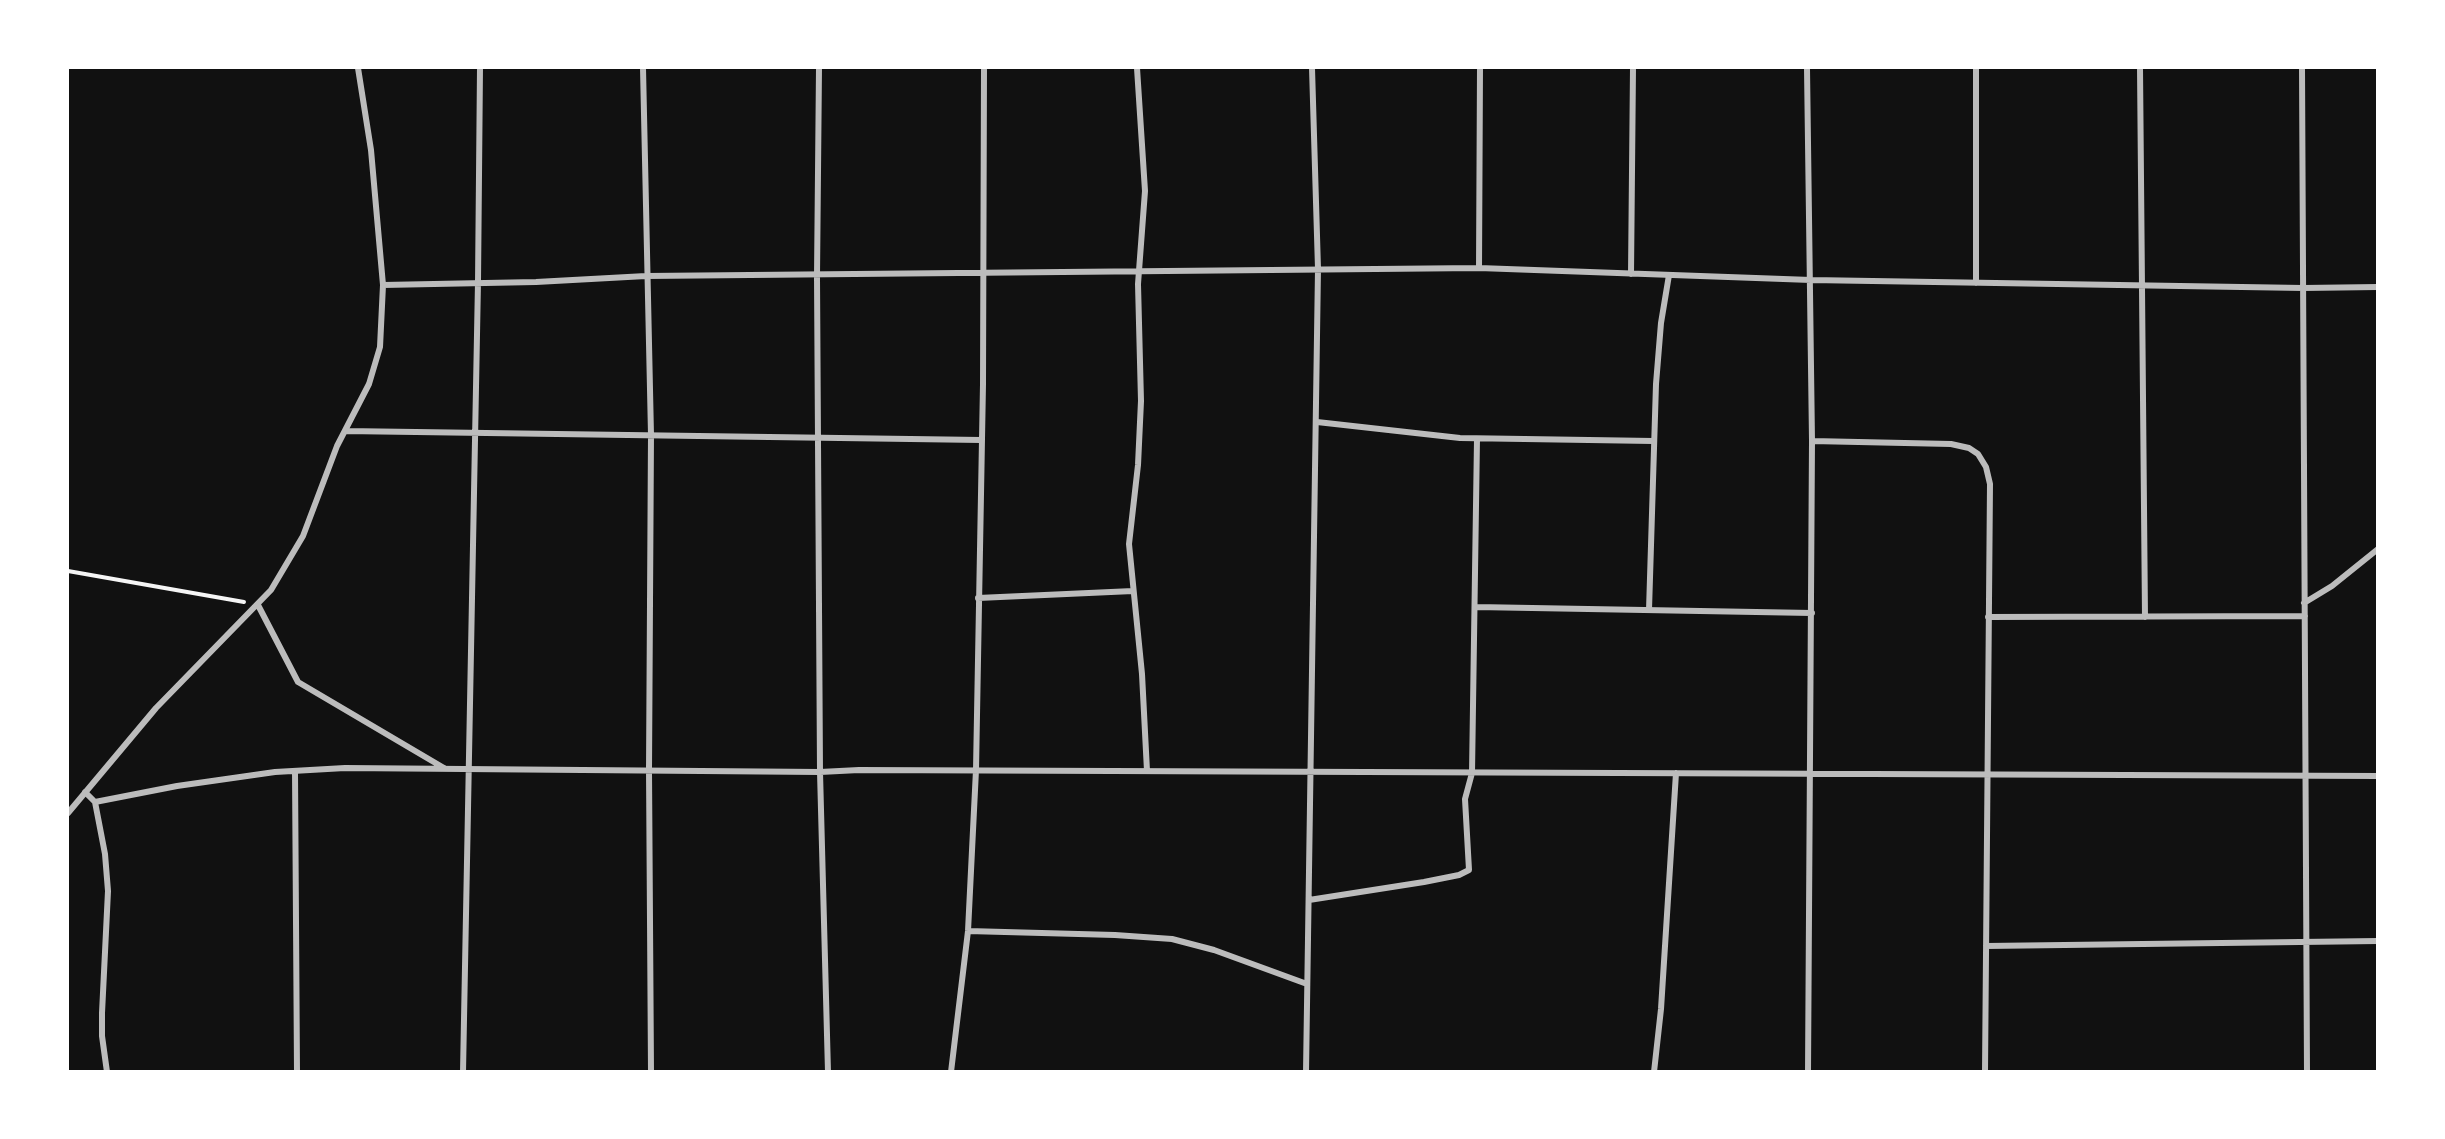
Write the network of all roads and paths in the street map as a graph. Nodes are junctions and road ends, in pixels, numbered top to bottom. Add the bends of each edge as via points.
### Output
1 (358, 68) edge
2 (480, 68) edge
3 (643, 68) edge
4 (819, 68) edge
5 (984, 68) edge
6 (1137, 68) edge
7 (1312, 68) edge
8 (1480, 68) edge
9 (1633, 68) edge
10 (1807, 68) edge
11 (1976, 68) edge
12 (2140, 68) edge
13 (2302, 68) edge
14 (1479, 268) junction
15 (1318, 269) junction
16 (1138, 271) junction
17 (983, 274) junction
18 (1631, 274) junction
19 (646, 276) junction
20 (817, 276) junction
21 (1670, 276) junction
22 (1811, 280) junction
23 (478, 282) junction
24 (1976, 283) junction
25 (383, 285) junction
26 (2142, 285) junction
27 (2378, 287) edge
28 (2303, 288) junction
29 (1317, 422) junction
30 (345, 431) junction
31 (475, 433) junction
32 (651, 435) junction
33 (819, 438) junction
34 (1477, 439) junction
35 (981, 440) junction
36 (1653, 441) junction
37 (1812, 441) junction
38 (2378, 549) edge
39 (68, 571) edge
40 (1133, 591) junction
41 (978, 598) junction
42 (2304, 603) junction
43 (258, 605) junction
44 (1476, 607) junction
45 (1649, 610) junction
46 (1812, 613) junction
47 (2305, 616) junction
48 (1988, 617) junction
49 (2145, 617) junction
50 (444, 768) junction
51 (470, 768) junction
52 (649, 770) junction
53 (976, 770) junction
54 (295, 771) junction
55 (820, 771) junction
56 (1147, 771) junction
57 (1309, 772) junction
58 (1472, 773) junction
59 (1676, 773) junction
60 (1987, 774) junction
61 (1811, 775) junction
62 (2305, 776) junction
63 (2378, 776) edge
64 (85, 792) junction
65 (95, 802) junction
66 (68, 813) edge
67 (1309, 900) junction
68 (968, 931) junction
69 (2378, 941) edge
70 (2306, 942) junction
71 (1986, 946) junction
72 (1307, 984) junction
73 (107, 1071) edge
74 (297, 1071) edge
75 (463, 1071) edge
76 (651, 1071) edge
77 (828, 1071) edge
78 (951, 1071) edge
79 (1306, 1071) edge
80 (1654, 1071) edge
81 (1808, 1071) edge
82 (1985, 1071) edge
83 (2307, 1071) edge

1 - 25 street via 371,150
2 - 23 street
3 - 19 street
4 - 20 street
5 - 17 street
6 - 16 street via 1145,191
7 - 15 street
8 - 14 street
9 - 18 street
10 - 22 street
11 - 24 street
12 - 26 street
13 - 28 street
14 - 15 street
14 - 18 street
15 - 16 street
15 - 29 street
16 - 17 street
16 - 40 street via 1141,401 1129,544
17 - 20 street
17 - 35 street
18 - 21 street
19 - 20 street
19 - 23 street
19 - 32 street
20 - 33 street
21 - 22 street
21 - 36 street via 1658,349
22 - 24 street
22 - 37 street
23 - 25 street
23 - 31 street
24 - 26 street
25 - 30 street via 383,316 375,366
26 - 28 street
26 - 49 street
27 - 28 street
28 - 42 street
29 - 34 street
29 - 57 street
30 - 31 street
30 - 43 street via 303,536 276,583
31 - 32 street
31 - 51 street
32 - 33 street
32 - 52 street
33 - 35 street
33 - 55 street
34 - 36 street
34 - 44 street
35 - 41 street
36 - 45 street
37 - 46 street
37 - 48 street via 1951,444 1978,454 1990,484
38 - 42 street
39 - 43 path
40 - 41 street
40 - 56 street
41 - 53 street
42 - 47 street
43 - 50 street via 298,682
43 - 64 street via 156,708
44 - 45 street
44 - 58 street
45 - 46 street
46 - 61 street
47 - 49 street
47 - 62 street
48 - 49 street
48 - 60 street
50 - 51 street
50 - 54 street
51 - 52 street
51 - 75 street
52 - 55 street
52 - 76 street
53 - 55 street
53 - 56 street
53 - 68 street
54 - 65 street via 177,786
54 - 74 street
55 - 77 street
56 - 57 street
57 - 58 street
57 - 67 street
58 - 59 street
58 - 67 street via 1465,799 1468,871
59 - 61 street
59 - 80 street
60 - 61 street
60 - 62 street
60 - 71 street
61 - 81 street
62 - 63 street
62 - 70 street
64 - 65 street
64 - 66 street
65 - 73 street via 108,891 102,1013
67 - 72 street
68 - 72 street via 1172,939
68 - 78 street
69 - 70 street
70 - 71 street
70 - 83 street
71 - 82 street
72 - 79 street

